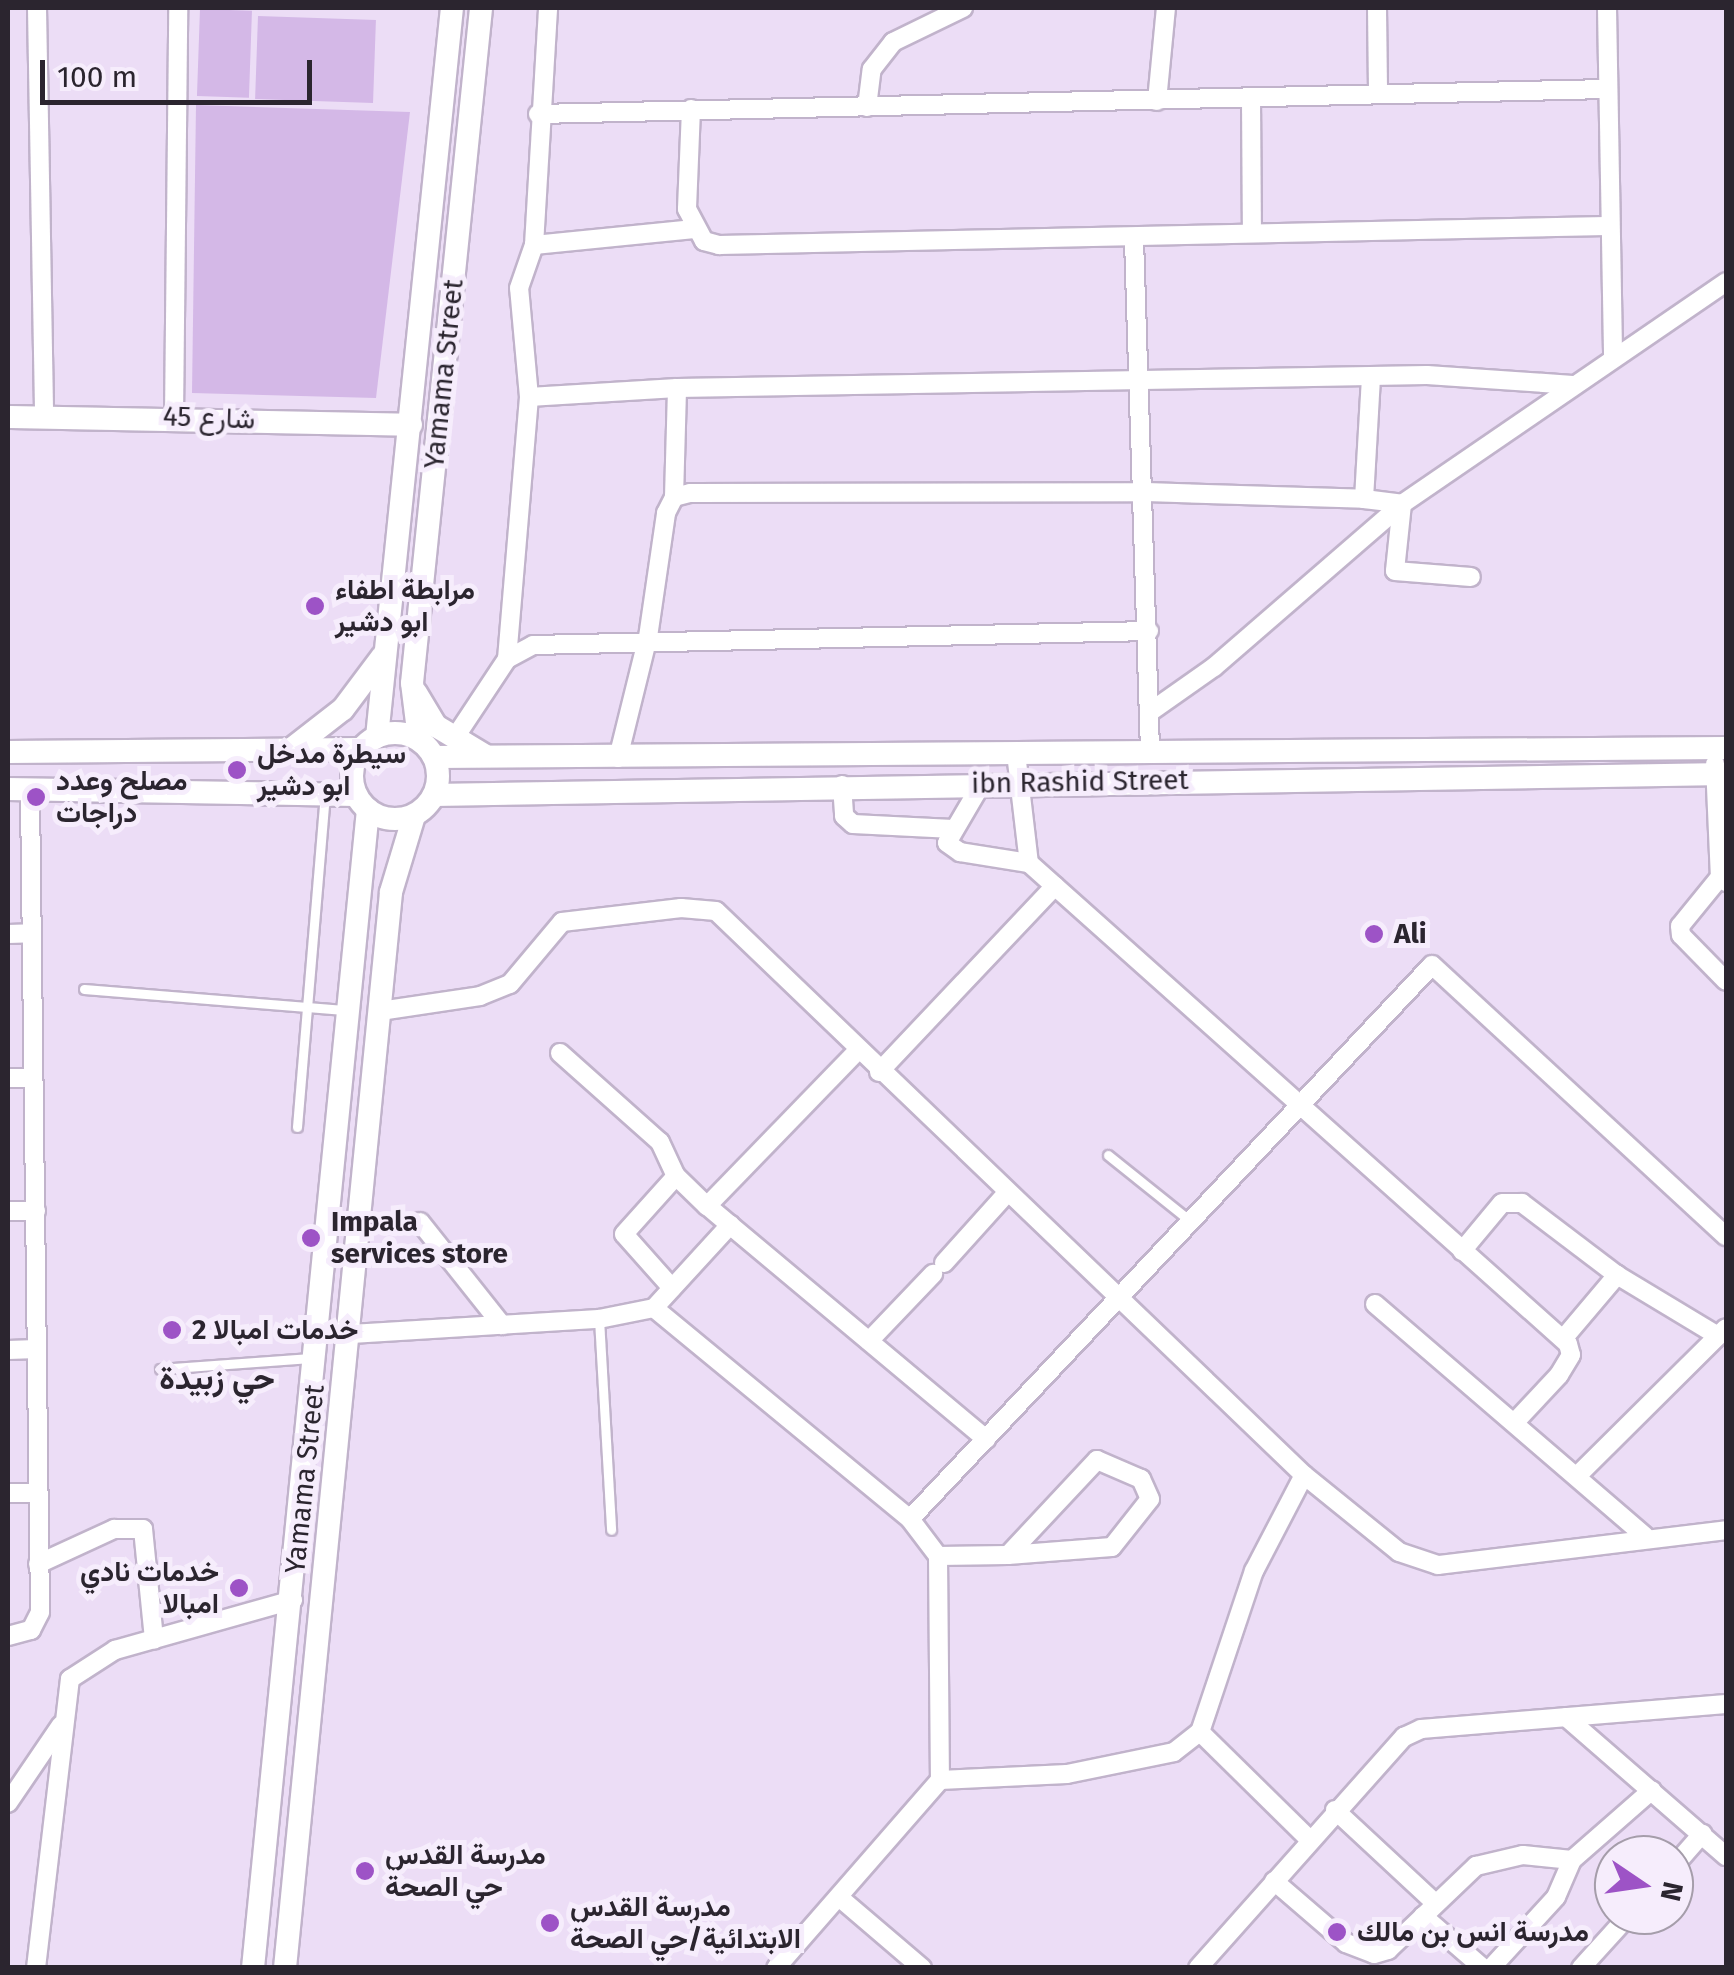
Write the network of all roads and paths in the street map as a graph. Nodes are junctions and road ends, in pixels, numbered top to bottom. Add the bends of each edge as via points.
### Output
1 (37, 8) edge
2 (178, 8) edge
3 (434, 8) edge
4 (452, 8) edge
5 (481, 8) edge
6 (548, 8) edge
7 (963, 8) edge
8 (1166, 8) edge
9 (1377, 8) edge
10 (1606, 8) edge
11 (1606, 88) junction
12 (1378, 94) junction
13 (1250, 99) junction
14 (1156, 100) junction
15 (867, 107) junction
16 (691, 109) junction
17 (538, 114) junction
18 (1607, 226) junction
19 (694, 229) junction
20 (1252, 229) junction
21 (1134, 239) junction
22 (534, 245) junction
23 (1726, 282) edge
24 (1614, 355) junction
25 (1371, 376) junction
26 (1137, 381) junction
27 (1573, 385) junction
28 (677, 388) junction
29 (530, 397) junction
30 (44, 414) junction
31 (8, 417) edge
32 (174, 417) junction
33 (411, 425) junction
34 (1146, 492) junction
35 (674, 497) junction
36 (1364, 499) junction
37 (1402, 504) junction
38 (1471, 576) dead end
39 (1149, 631) junction
40 (390, 634) junction
41 (648, 638) junction
42 (507, 659) junction
43 (412, 683) junction
44 (1150, 712) junction
45 (454, 740) junction
46 (369, 743) junction
47 (427, 748) junction
48 (1721, 749) edge
49 (1150, 750) junction
50 (289, 751) junction
51 (8, 752) edge
52 (1016, 752) junction
53 (618, 758) junction
54 (494, 760) junction
55 (1721, 774) edge
56 (1018, 782) junction
57 (982, 783) junction
58 (842, 785) junction
59 (19, 789) edge
60 (326, 792) junction
61 (434, 795) junction
62 (362, 803) junction
63 (414, 816) junction
64 (954, 829) junction
65 (1030, 863) junction
66 (1723, 880) edge
67 (1054, 886) junction
68 (8, 934) edge
69 (32, 934) junction
70 (1726, 981) edge
71 (84, 989) dead end
72 (307, 1009) junction
73 (352, 1010) junction
74 (380, 1011) junction
75 (856, 1051) junction
76 (560, 1053) dead end
77 (879, 1072) junction
78 (8, 1078) edge
79 (32, 1078) junction
80 (1296, 1105) junction
81 (297, 1127) dead end
82 (1108, 1155) dead end
83 (676, 1176) junction
84 (1007, 1193) junction
85 (708, 1206) junction
86 (8, 1211) edge
87 (36, 1212) junction
88 (1190, 1221) junction
89 (420, 1222) dead end
90 (730, 1225) junction
91 (1726, 1236) edge
92 (1462, 1251) junction
93 (1617, 1275) junction
94 (672, 1288) junction
95 (1119, 1298) junction
96 (1375, 1304) dead end
97 (654, 1308) junction
98 (599, 1320) junction
99 (502, 1325) junction
100 (1722, 1332) edge
101 (350, 1334) junction
102 (1563, 1339) junction
103 (869, 1342) junction
104 (8, 1350) edge
105 (36, 1350) junction
106 (318, 1357) junction
107 (160, 1368) dead end
108 (1516, 1421) junction
109 (986, 1439) junction
110 (1579, 1474) junction
111 (1304, 1476) junction
112 (37, 1492) junction
113 (8, 1493) edge
114 (910, 1519) junction
115 (611, 1530) dead end
116 (1726, 1530) edge
117 (1645, 1536) junction
118 (1008, 1554) junction
119 (938, 1556) junction
120 (38, 1564) junction
121 (293, 1600) junction
122 (8, 1636) edge
123 (154, 1638) junction
124 (1726, 1704) edge
125 (282, 1706) junction
126 (312, 1708) junction
127 (1566, 1717) junction
128 (62, 1722) junction
129 (1200, 1732) junction
130 (940, 1780) junction
131 (1652, 1790) junction
132 (8, 1803) edge
133 (1335, 1810) junction
134 (1702, 1834) junction
135 (1310, 1840) junction
136 (1694, 1843) edge
137 (1726, 1856) edge
138 (1572, 1860) junction
139 (1274, 1881) junction
140 (840, 1898) junction
141 (1429, 1909) junction
142 (1611, 1935) edge
143 (36, 1968) edge
144 (253, 1968) edge
145 (284, 1968) edge
146 (776, 1968) edge
147 (922, 1968) edge
148 (1198, 1968) edge
149 (1483, 1968) edge
150 (1491, 1968) edge
151 (1581, 1968) edge

1 - 30 street
2 - 32 street
3 - 4 street
4 - 33 main road, Yamama Street
5 - 43 main road, Yamama Street
6 - 17 street
7 - 15 street via 893,42 872,69
8 - 14 street
9 - 12 street
10 - 11 street
11 - 12 street
11 - 18 street
12 - 13 street
13 - 14 street
13 - 20 street
14 - 15 street
15 - 16 street
16 - 17 street
16 - 19 street via 687,209
17 - 22 street
18 - 20 street
18 - 24 street
19 - 21 street via 719,245 777,248
19 - 22 street
20 - 21 street
21 - 26 street
22 - 29 street via 520,288
23 - 24 street
24 - 27 street
25 - 26 street
25 - 27 street
25 - 36 street
26 - 28 street
26 - 34 street
27 - 37 street
28 - 29 street
28 - 35 street
29 - 42 street
30 - 31 main road, شارع 45
30 - 32 main road, شارع 45
32 - 33 main road, شارع 45
33 - 40 main road, Yamama Street
34 - 35 street
34 - 36 street
34 - 39 street
35 - 41 street
36 - 37 street
37 - 38 street via 1392,568
37 - 44 street via 1214,667
39 - 41 street
39 - 44 street
40 - 46 main road, Yamama Street
40 - 50 main road via 361,690
41 - 42 street via 533,645
41 - 53 street
42 - 45 street
43 - 45 main road via 425,714
43 - 47 main road, Yamama Street
44 - 49 street
45 - 54 main road
46 - 47 main road via 398,732
46 - 50 main road
46 - 62 main road via 352,776
47 - 54 main road, ibn Rashid Street
47 - 61 main road
48 - 49 main road, ibn Rashid Street
48 - 55 street
49 - 52 main road, ibn Rashid Street
50 - 51 main road
52 - 53 main road, ibn Rashid Street
52 - 56 street
53 - 54 main road, ibn Rashid Street
55 - 56 main road, ibn Rashid Street
55 - 66 street
56 - 57 main road, ibn Rashid Street
56 - 65 street
57 - 58 main road, ibn Rashid Street
57 - 64 street
58 - 61 main road, ibn Rashid Street
58 - 64 street via 844,816 852,824
59 - 60 main road
59 - 69 street
60 - 62 main road
60 - 72 lane
61 - 63 main road
62 - 63 main road via 395,820
62 - 73 main road, Yamama Street
63 - 74 main road, Yamama Street via 391,892
64 - 65 street via 947,843 952,848
65 - 67 street
66 - 70 street via 1680,926 1681,935
67 - 77 street
67 - 80 street
68 - 69 street
69 - 79 street
71 - 72 lane
72 - 73 lane
72 - 81 lane
73 - 106 main road, Yamama Street
74 - 75 street via 480,996 510,984 562,922 698,909 716,911
74 - 101 main road, Yamama Street
75 - 77 street
75 - 85 street
76 - 83 street via 660,1142
77 - 84 street
78 - 79 street
79 - 87 street
80 - 88 street
80 - 91 street via 1432,965
80 - 92 street
82 - 88 lane
83 - 85 street
83 - 94 street via 624,1234
84 - 95 street
84 - 103 street
85 - 90 street
86 - 87 street
87 - 105 street
88 - 95 street
89 - 99 street
90 - 94 street
90 - 103 street
92 - 93 street via 1511,1200 1531,1207
92 - 102 street
93 - 100 street
93 - 102 street
94 - 97 street
95 - 109 street
95 - 111 street
96 - 108 street
97 - 98 street
97 - 114 street
98 - 99 street
98 - 115 lane
99 - 101 street
100 - 110 street
101 - 126 main road, Yamama Street
102 - 108 street via 1571,1355
103 - 109 street
104 - 105 street
105 - 112 street
106 - 107 lane
106 - 121 main road, Yamama Street
108 - 110 street
109 - 114 street
110 - 117 street
111 - 117 street via 1398,1552 1438,1565
111 - 129 street via 1254,1570
112 - 113 street
112 - 120 street
114 - 119 street
116 - 117 street
118 - 118 street via 1112,1547 1150,1499 1141,1479 1096,1460
118 - 119 street
119 - 130 street
120 - 122 street via 40,1612 31,1630
120 - 123 street via 114,1529 143,1529
121 - 123 street
121 - 125 main road, Yamama Street
123 - 128 street via 78,1669
124 - 127 street
125 - 126 main road
125 - 144 main road, Yamama Street
126 - 145 main road, Yamama Street
127 - 131 street
127 - 133 street via 1420,1729 1387,1752
128 - 132 street
128 - 143 street
129 - 130 street via 1174,1752 1067,1774
129 - 135 street
130 - 140 street
131 - 134 street
131 - 138 street
133 - 135 street
133 - 141 street
134 - 136 street
134 - 137 street
135 - 139 street
138 - 141 street via 1490,1860
138 - 150 street via 1556,1897
139 - 141 street via 1346,1944 1374,1954 1388,1950
139 - 148 street
140 - 146 street
140 - 147 street
141 - 149 street
142 - 151 street

